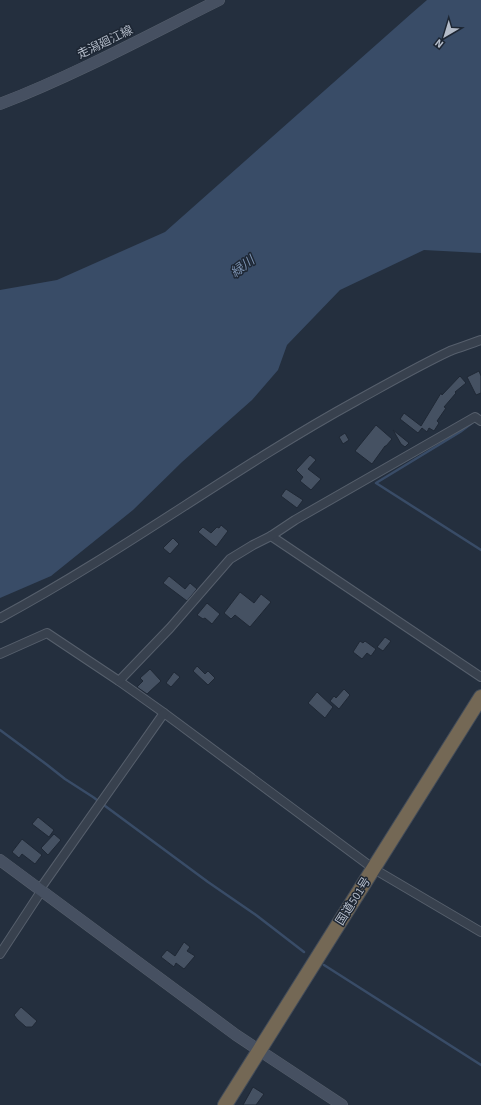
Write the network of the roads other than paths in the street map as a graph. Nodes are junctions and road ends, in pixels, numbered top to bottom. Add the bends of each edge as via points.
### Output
1 (219, 0) edge
2 (0, 104) edge
3 (481, 340) edge
4 (481, 422) edge
5 (271, 536) junction
6 (0, 618) edge
7 (0, 654) edge
8 (481, 677) edge
9 (119, 681) junction
10 (481, 697) edge
11 (164, 713) junction
12 (0, 860) edge
13 (374, 869) junction
14 (40, 889) junction
15 (481, 932) edge
16 (0, 954) edge
17 (260, 1051) junction
18 (225, 1105) edge
19 (342, 1105) edge

1 - 2 street, 走潟廻江線 via 68,74
3 - 6 street via 450,351 406,373 315,424 118,548
4 - 5 street via 475,417
5 - 8 street
5 - 9 street via 230,559 170,628
7 - 9 street via 47,632
9 - 11 street
10 - 13 highway, 国道501号
11 - 13 street
11 - 14 street
12 - 14 street
13 - 15 street
13 - 17 highway, 国道501号
14 - 16 street via 40,893
14 - 17 street
17 - 18 highway, 国道501号
17 - 19 street

